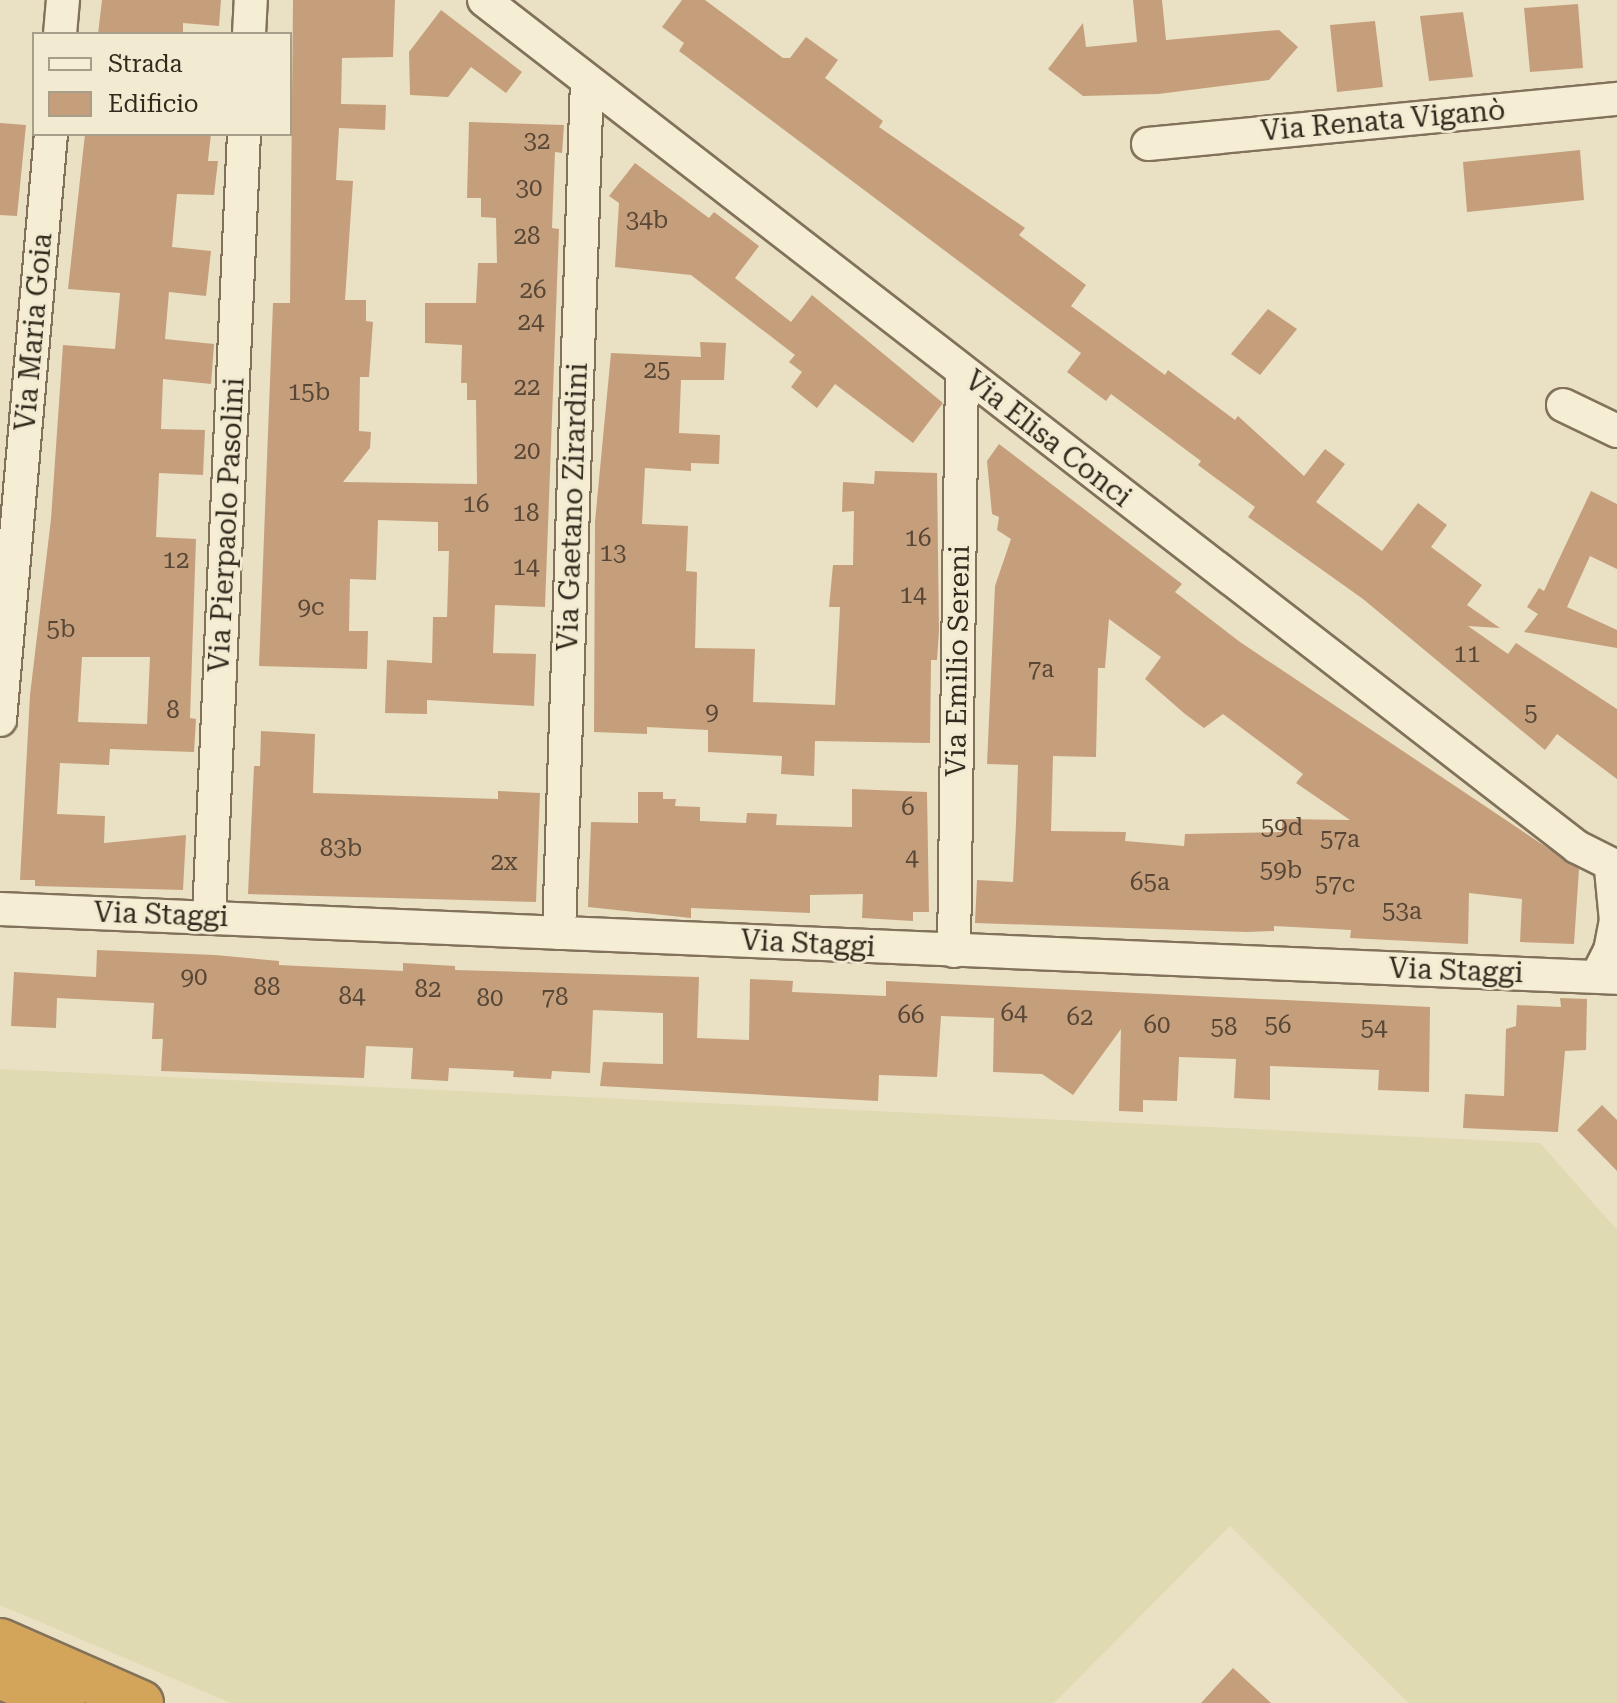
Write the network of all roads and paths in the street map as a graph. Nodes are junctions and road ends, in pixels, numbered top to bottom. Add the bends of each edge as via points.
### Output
1 (63, 0) edge
2 (251, 0) edge
3 (484, 0) edge
4 (60, 32) edge
5 (249, 32) edge
6 (587, 81) junction
7 (1617, 99) edge
8 (51, 136) edge
9 (244, 136) edge
10 (1148, 144) dead end
11 (962, 372) junction
12 (1563, 405) dead end
13 (1617, 431) edge
14 (0, 720) edge
15 (1614, 868) edge
16 (0, 909) edge
17 (209, 916) junction
18 (559, 933) junction
19 (954, 951) junction
20 (1607, 977) edge
21 (0, 1641) edge
22 (0, 1676) edge
23 (62, 1703) edge
24 (141, 1703) edge

1 - 4 street
2 - 5 street
3 - 6 street, Via Elisa Conci
6 - 11 street, Via Elisa Conci
6 - 18 street, Via Gaetano Zirardini
7 - 10 street, Via Renata Viganò
8 - 14 street, Via Maria Goia
9 - 17 street, Via Pierpaolo Pasolini
11 - 15 street, Via Elisa Conci
11 - 19 street, Via Emilio Sereni
12 - 13 street
15 - 20 street via 1616,921
16 - 17 street, Via Staggi
17 - 18 street, Via Staggi
18 - 19 street, Via Staggi
19 - 20 street, Via Staggi
21 - 24 highway
22 - 23 highway

